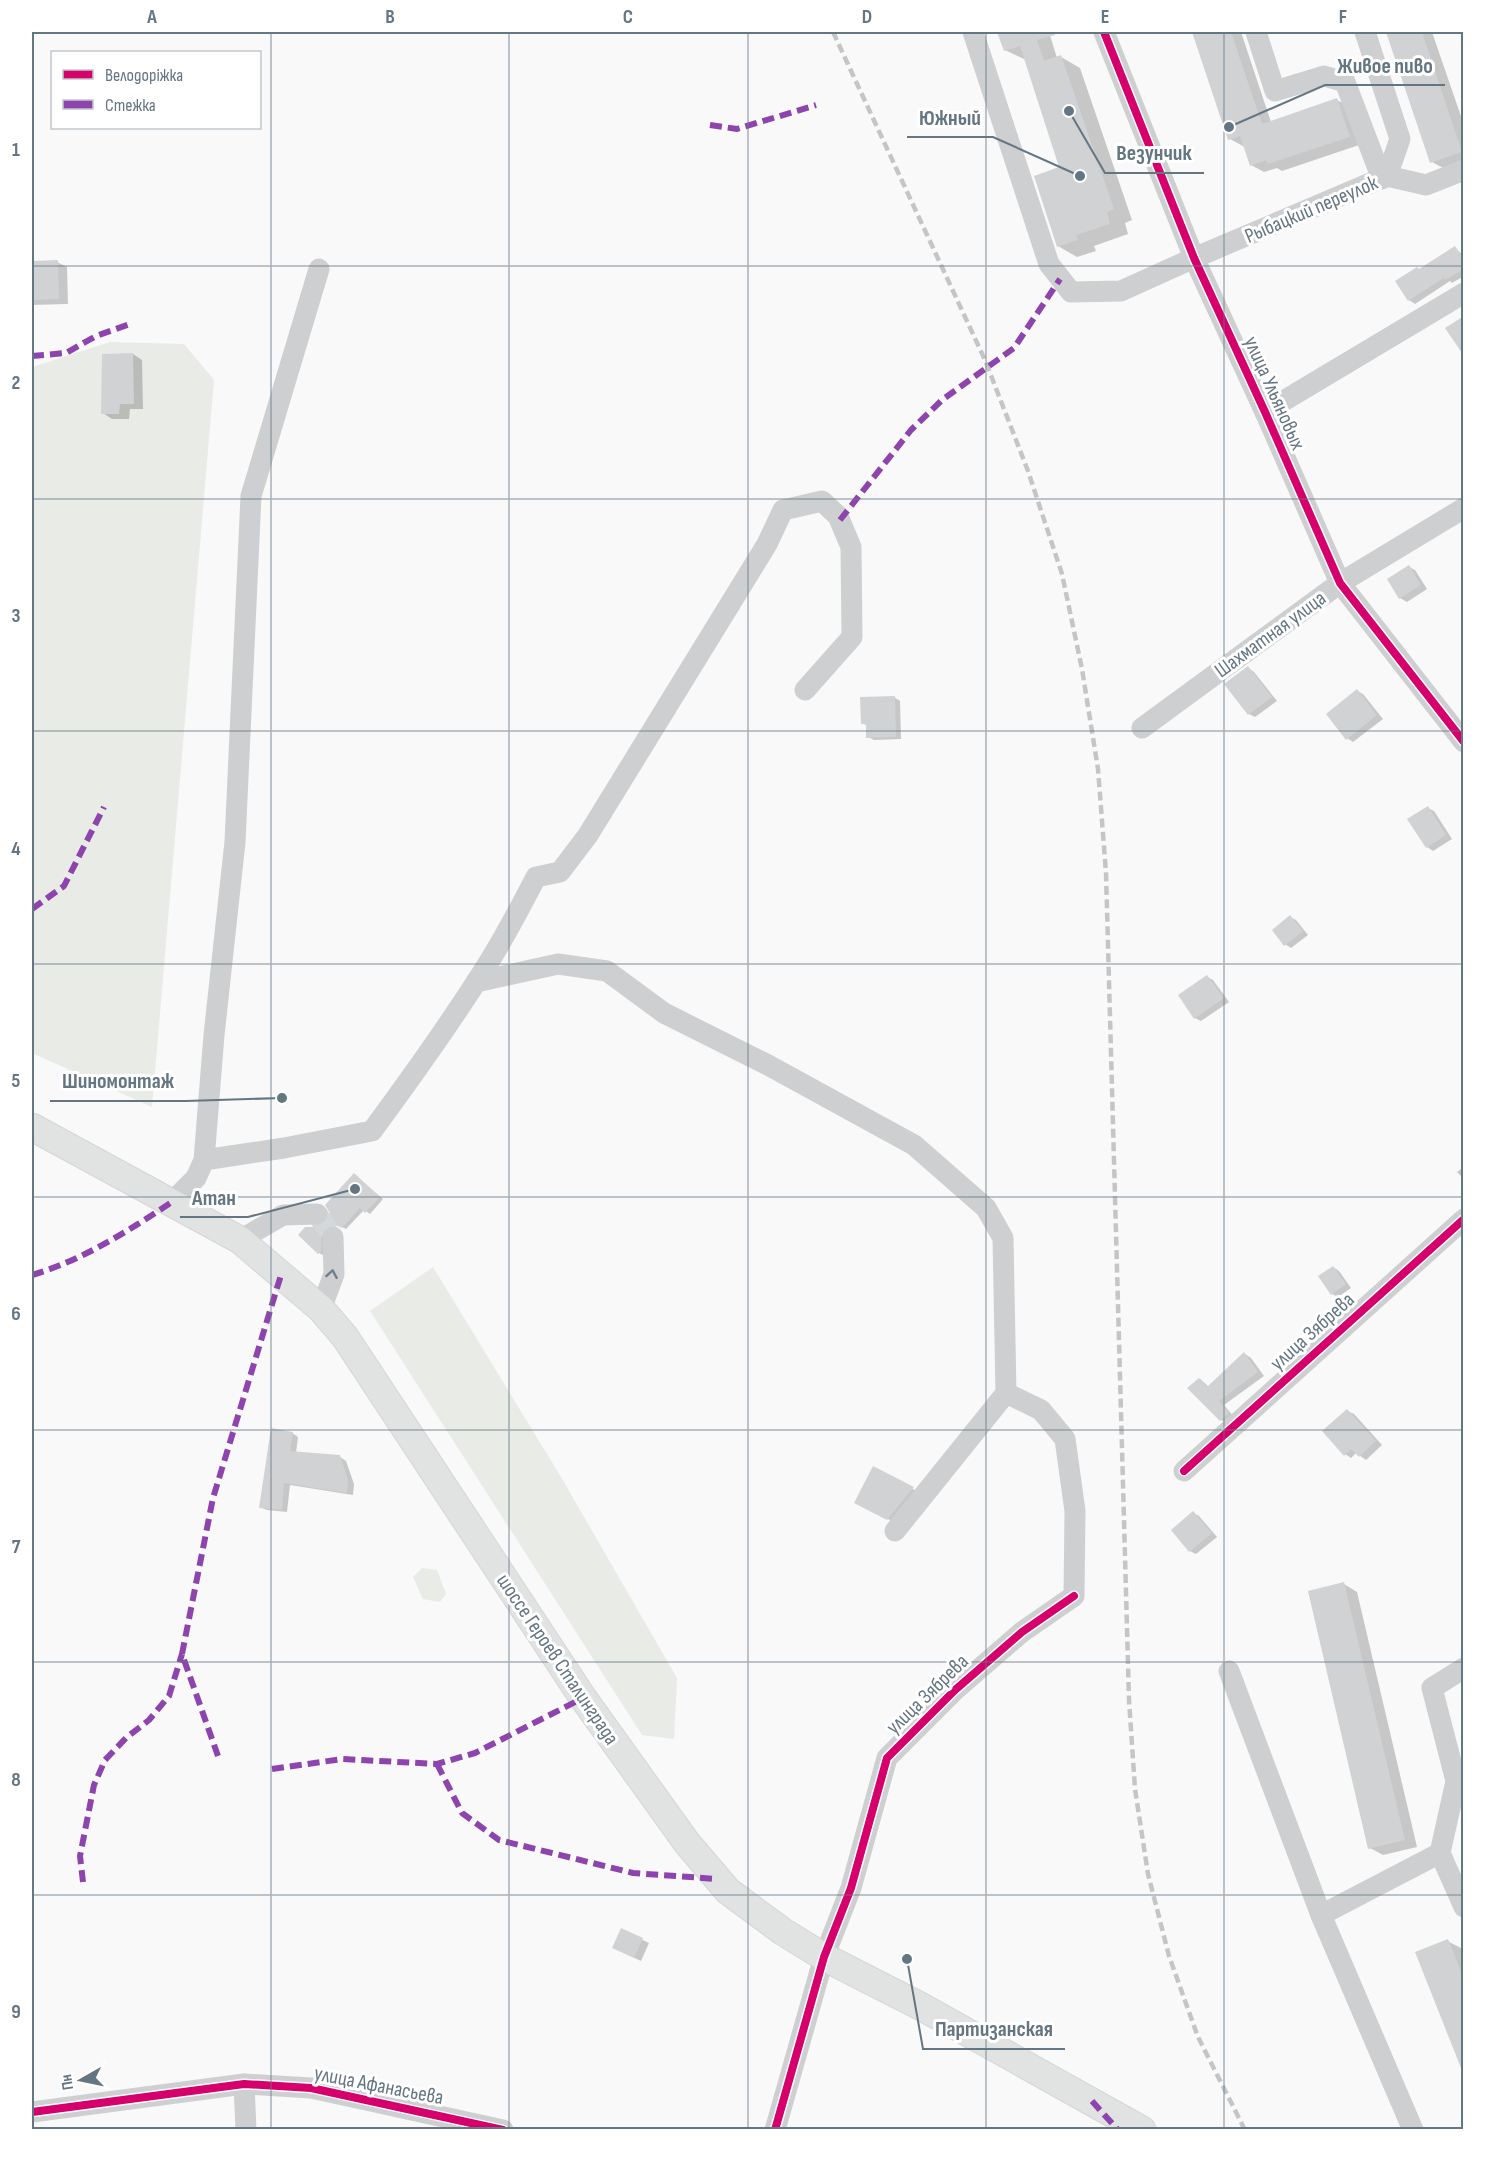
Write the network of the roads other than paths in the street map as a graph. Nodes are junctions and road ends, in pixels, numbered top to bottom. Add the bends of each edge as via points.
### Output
1 (973, 32) edge
2 (1104, 32) edge
3 (1256, 32) edge
4 (1365, 32) edge
5 (1464, 170) edge
6 (1385, 177) junction
7 (1194, 258) junction
8 (319, 269) dead end
9 (1464, 293) edge
10 (1265, 412) junction
11 (1464, 508) edge
12 (1340, 583) junction
13 (806, 690) dead end
14 (1142, 728) dead end
15 (1464, 742) edge
16 (476, 982) junction
17 (32, 1127) edge
18 (204, 1160) junction
19 (172, 1202) junction
20 (317, 1214) dead end
21 (1464, 1219) edge
22 (333, 1238) tunnel mouth
23 (240, 1240) junction
24 (321, 1310) junction
25 (1006, 1393) junction
26 (1184, 1470) dead end
27 (895, 1531) dead end
28 (1464, 1668) edge
29 (1229, 1671) dead end
30 (1440, 1853) junction
31 (1464, 1907) edge
32 (1322, 1915) junction
33 (824, 1957) junction
34 (244, 2084) junction
35 (32, 2112) edge
36 (475, 2126) edge
37 (246, 2130) edge
38 (503, 2130) edge
39 (775, 2130) edge
40 (1142, 2130) edge
41 (1413, 2130) edge

1 - 7 street, Рыбацкий переулок via 1049,264 1071,292 1121,291
2 - 7 street, улица Ульяновых
3 - 6 street via 1275,91 1324,76 1345,82
4 - 6 street via 1400,138
5 - 6 street, Рыбацкий переулок via 1425,185
6 - 7 street, Рыбацкий переулок
7 - 10 street, улица Ульяновых
8 - 18 street via 251,496 235,842
9 - 10 street
10 - 12 street, улица Ульяновых
11 - 12 street, Шахматная улица
12 - 14 street, Шахматная улица
12 - 15 street, улица Ульяновых
13 - 16 street via 852,637 850,547 838,516 822,501 783,510 767,544 588,835 560,872 536,877
16 - 18 street via 372,1131
16 - 25 street via 558,964 607,971 664,1012 914,1145 986,1208 1003,1238
17 - 19 main road, шоссе Героев Сталинграда
18 - 19 street via 196,1178
19 - 23 main road, шоссе Героев Сталинграда
20 - 23 street via 284,1215
21 - 26 street, улица Зябрева
24 -> 22 street via 334,1274
23 - 24 main road, шоссе Героев Сталинграда
24 - 33 main road, шоссе Героев Сталинграда via 345,1337 583,1698 687,1843 728,1891
25 - 27 street
25 - 33 street, улица Зябрева via 1041,1410 1065,1439 1076,1511 1074,1596 1022,1632 955,1690 887,1758 848,1897
28 - 30 street via 1432,1688 1455,1781
29 - 32 street
30 - 31 street
30 - 32 street
32 - 41 street
33 - 39 street, улица Зябрева
33 - 40 main road, шоссе Героев Сталинграда
34 - 35 street, улица Афанасьева
34 - 36 street, улица Афанасьева via 311,2088
34 - 37 street
36 - 38 street, улица Афанасьева

